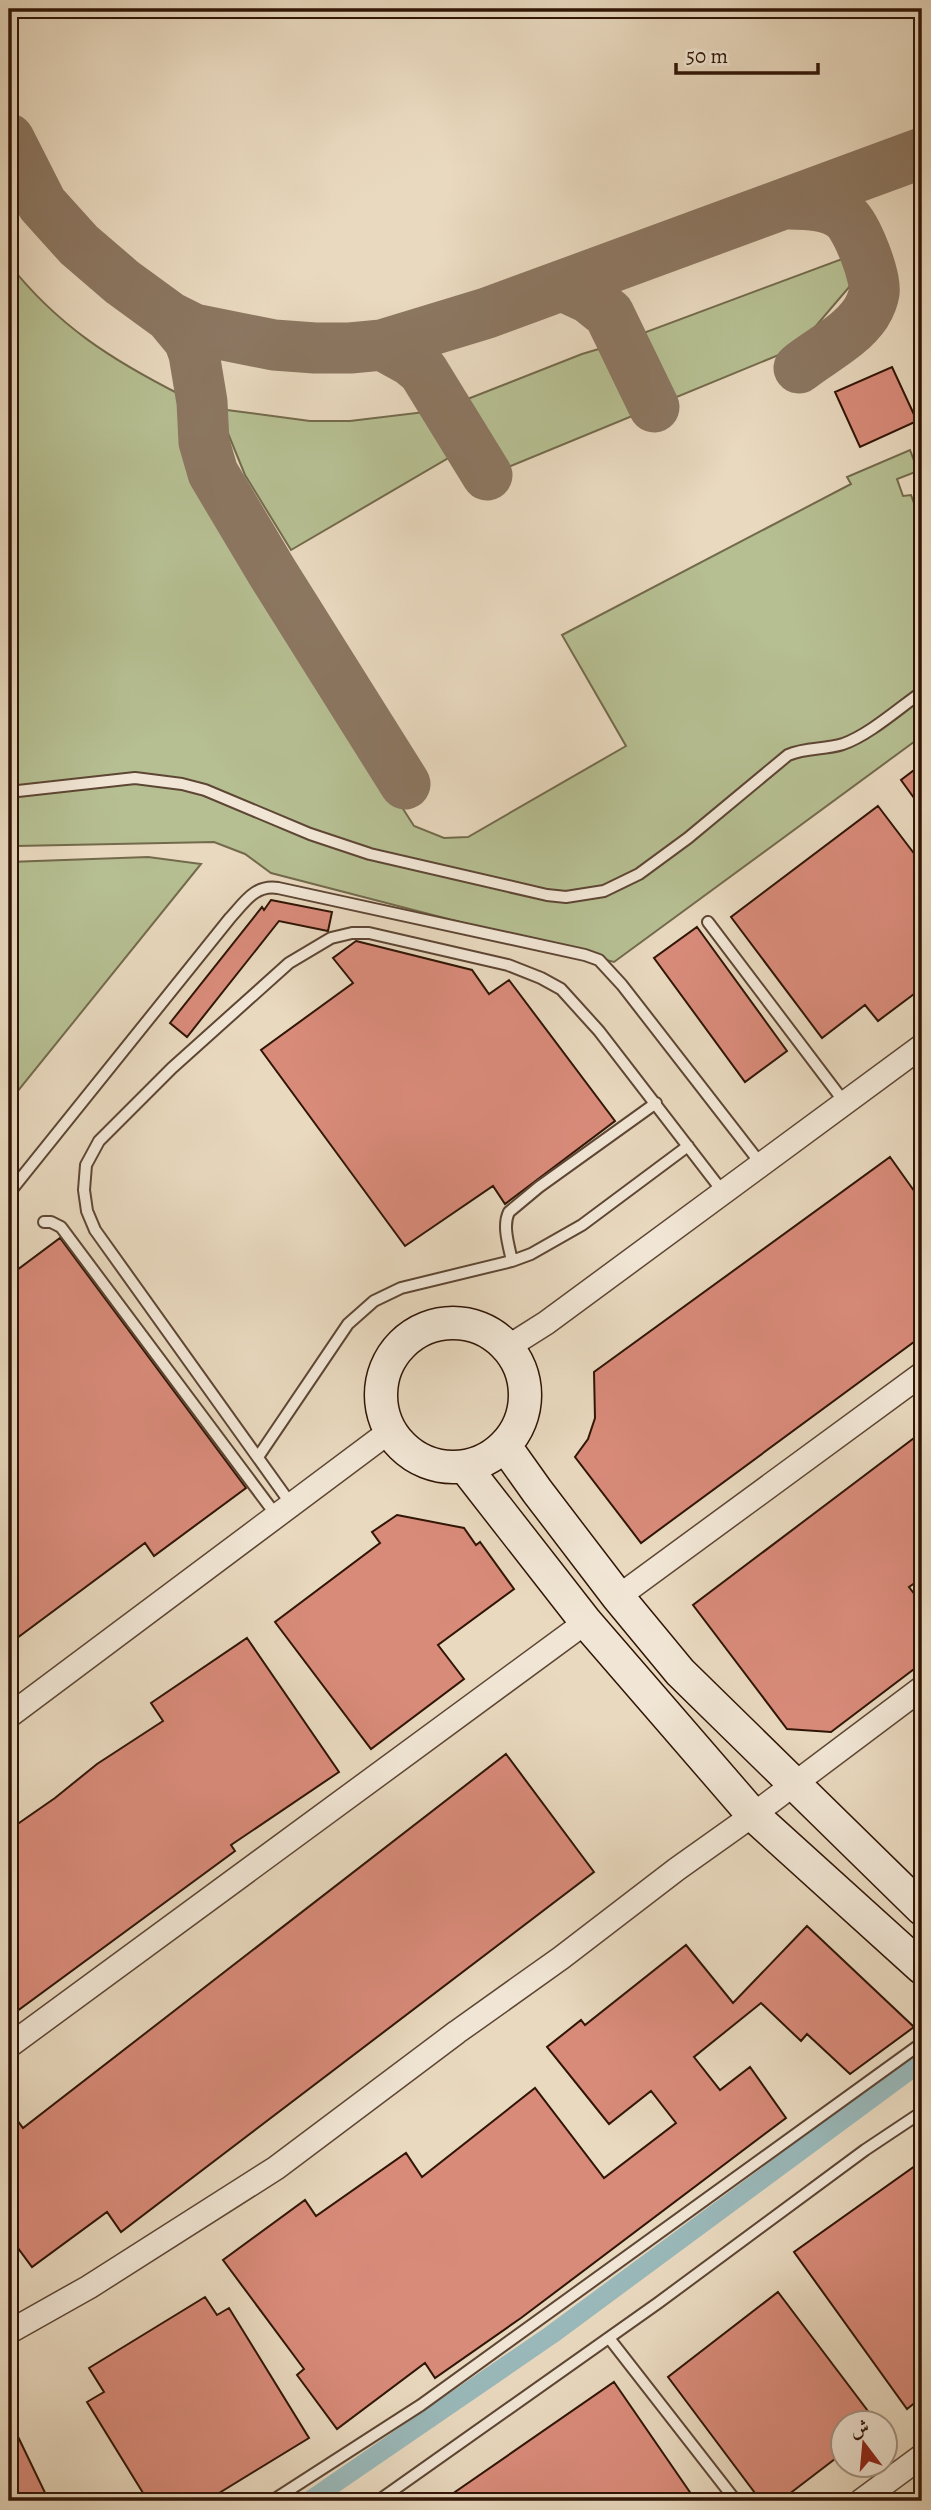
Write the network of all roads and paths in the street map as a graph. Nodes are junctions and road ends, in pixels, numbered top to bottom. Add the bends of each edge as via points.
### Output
1 (922, 692) edge
2 (9, 792) edge
3 (708, 922) dead end
4 (922, 1046) edge
5 (656, 1103) junction
6 (845, 1103) junction
7 (688, 1146) junction
8 (761, 1164) junction
9 (723, 1192) junction
10 (9, 1193) edge
11 (44, 1222) dead end
12 (512, 1261) junction
13 (508, 1347) junction
14 (922, 1374) edge
15 (390, 1431) junction
16 (505, 1446) junction
17 (258, 1457) junction
18 (465, 1467) junction
19 (284, 1510) junction
20 (618, 1597) junction
21 (586, 1622) junction
22 (922, 1688) edge
23 (9, 1716) edge
24 (793, 1784) junction
25 (753, 1815) junction
26 (922, 1909) edge
27 (922, 1968) edge
28 (922, 2043) edge
29 (9, 2046) edge
30 (922, 2112) edge
31 (11, 2327) edge
32 (609, 2338) junction
33 (922, 2456) edge
34 (272, 2501) edge
35 (379, 2501) edge
36 (736, 2501) edge
37 (861, 2501) edge

1 - 2 lane via 845,743 788,755 639,874 586,895 547,895 370,854 182,784 135,778
3 - 6 lane
4 - 6 street
5 - 7 lane
5 - 12 lane via 509,1212 506,1227
5 - 17 lane via 561,989 509,965 369,933 331,938 289,963 99,1141 86,1165 84,1190 95,1230
6 - 8 street
7 - 9 lane
7 - 12 lane via 582,1225
8 - 9 street
8 - 10 lane via 599,960 267,887 255,891 235,912
9 - 13 street
11 - 19 lane via 61,1227
12 - 17 lane via 401,1288 373,1301 348,1324
13 - 15 street via 470,1324 428,1327 410,1337 385,1370 381,1390
13 - 16 street via 521,1368 527,1395 521,1423
14 - 20 street
15 - 18 street via 423,1461
15 - 19 street
16 - 18 street via 488,1459
16 - 20 street
17 - 19 lane
18 - 21 street
19 - 23 street
20 - 24 street via 680,1672
21 - 25 street
21 - 29 street
22 - 24 street
24 - 25 street
24 - 26 street
25 - 27 street
25 - 31 street via 276,2168 89,2287
28 - 34 lane via 421,2405
30 - 32 lane
32 - 35 lane
32 - 36 lane
33 - 37 street

